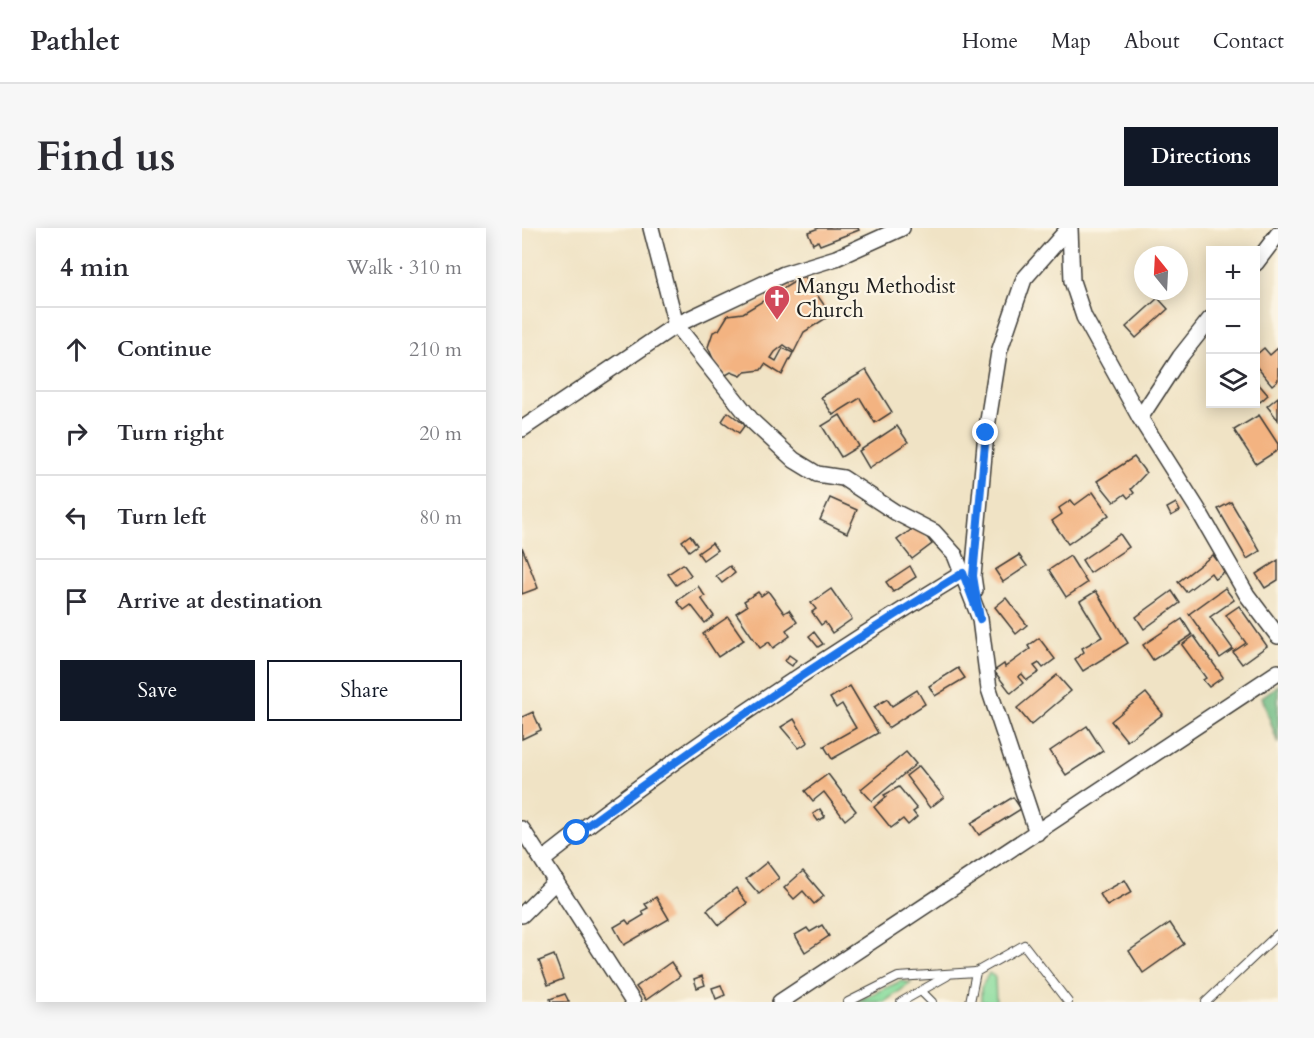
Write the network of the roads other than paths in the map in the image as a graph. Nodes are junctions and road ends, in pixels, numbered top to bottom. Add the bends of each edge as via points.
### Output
1 (651, 228) edge
2 (902, 228) edge
3 (1070, 228) edge
4 (1278, 234) edge
5 (1260, 258) edge
6 (1206, 324) edge
7 (676, 325) junction
8 (1140, 418) junction
9 (522, 429) edge
10 (963, 573) junction
11 (980, 619) junction
12 (1278, 636) edge
13 (1278, 672) edge
14 (522, 830) edge
15 (1037, 833) junction
16 (543, 860) junction
17 (556, 881) junction
18 (522, 915) edge
19 (1278, 934) edge
20 (976, 972) junction
21 (948, 976) junction
22 (921, 991) junction
23 (633, 1002) edge
24 (780, 1002) edge
25 (848, 1002) edge
26 (901, 1002) edge
27 (932, 1002) edge
28 (970, 1002) edge
29 (1068, 1002) edge
30 (1206, 1002) edge

1 - 7 street
2 - 7 street via 836,258 784,274
3 - 8 street via 1071,281 1084,317
3 - 11 street via 1024,279 999,352 986,433 973,576
4 - 5 street
6 - 8 street
7 - 9 street
7 - 10 street via 753,422 794,460 818,474 843,478 934,532 955,555
8 - 12 street via 1247,595
10 - 11 street
10 - 16 street via 710,736
11 - 15 street via 989,689
13 - 15 street
14 - 16 street
15 - 24 street
16 - 17 street
17 - 18 street
17 - 23 street
19 - 30 lane
20 - 21 lane
20 - 28 lane
20 - 29 lane via 1024,945
21 - 22 lane
21 - 25 lane via 898,977
22 - 26 lane
22 - 27 lane

